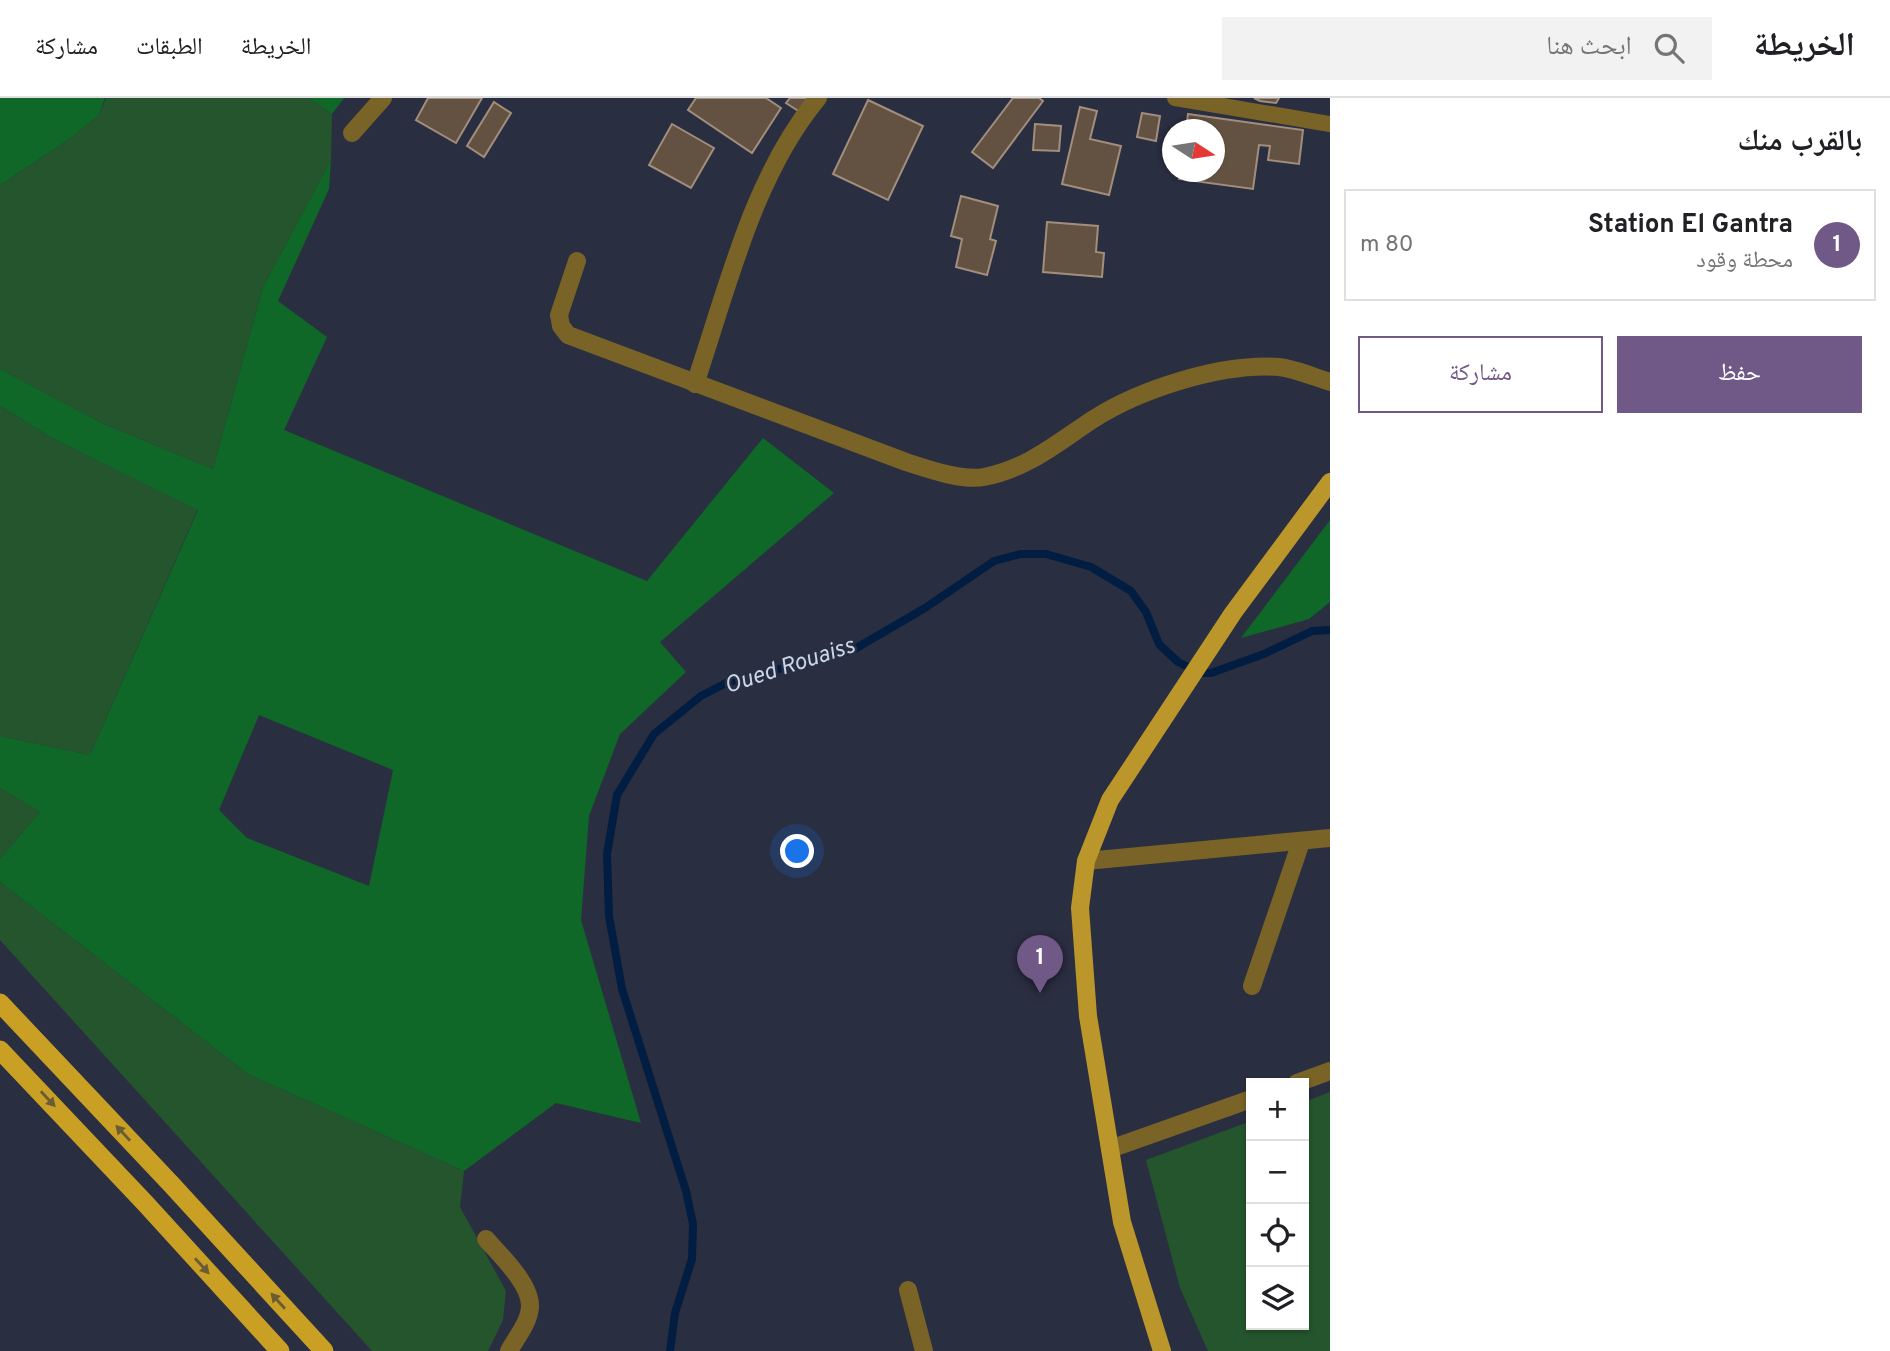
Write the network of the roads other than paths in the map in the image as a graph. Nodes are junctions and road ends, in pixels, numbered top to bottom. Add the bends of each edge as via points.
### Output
1 (383, 98) edge
2 (818, 98) edge
3 (1175, 98) edge
4 (1330, 124) edge
5 (352, 133) dead end
6 (577, 261) dead end
7 (1330, 382) edge
8 (695, 384) junction
9 (1330, 482) edge
10 (1330, 838) edge
11 (1301, 842) junction
12 (1086, 861) junction
13 (1252, 986) dead end
14 (0, 1003) edge
15 (0, 1050) edge
16 (1330, 1072) edge
17 (1309, 1079) edge
18 (1246, 1101) edge
19 (1110, 1149) junction
20 (486, 1239) dead end
21 (908, 1290) dead end
22 (280, 1351) edge
23 (324, 1351) edge
24 (509, 1351) edge
25 (923, 1351) edge
26 (1162, 1351) edge

1 - 5 street
2 - 8 street via 783,149 758,202
3 - 4 lane
6 - 8 street via 559,315 568,335
7 - 8 street via 1282,367 1192,377 1105,413 1023,466 982,478 946,474 906,462
9 - 12 main road via 1233,613 1110,800
10 - 11 street
11 - 12 street
11 - 13 street
12 - 19 main road via 1080,908 1087,1002
23 -> 14 highway
15 -> 22 highway
16 - 17 street
18 - 19 street
19 - 26 main road via 1122,1222
20 - 24 street via 529,1298 528,1315
21 - 25 street

